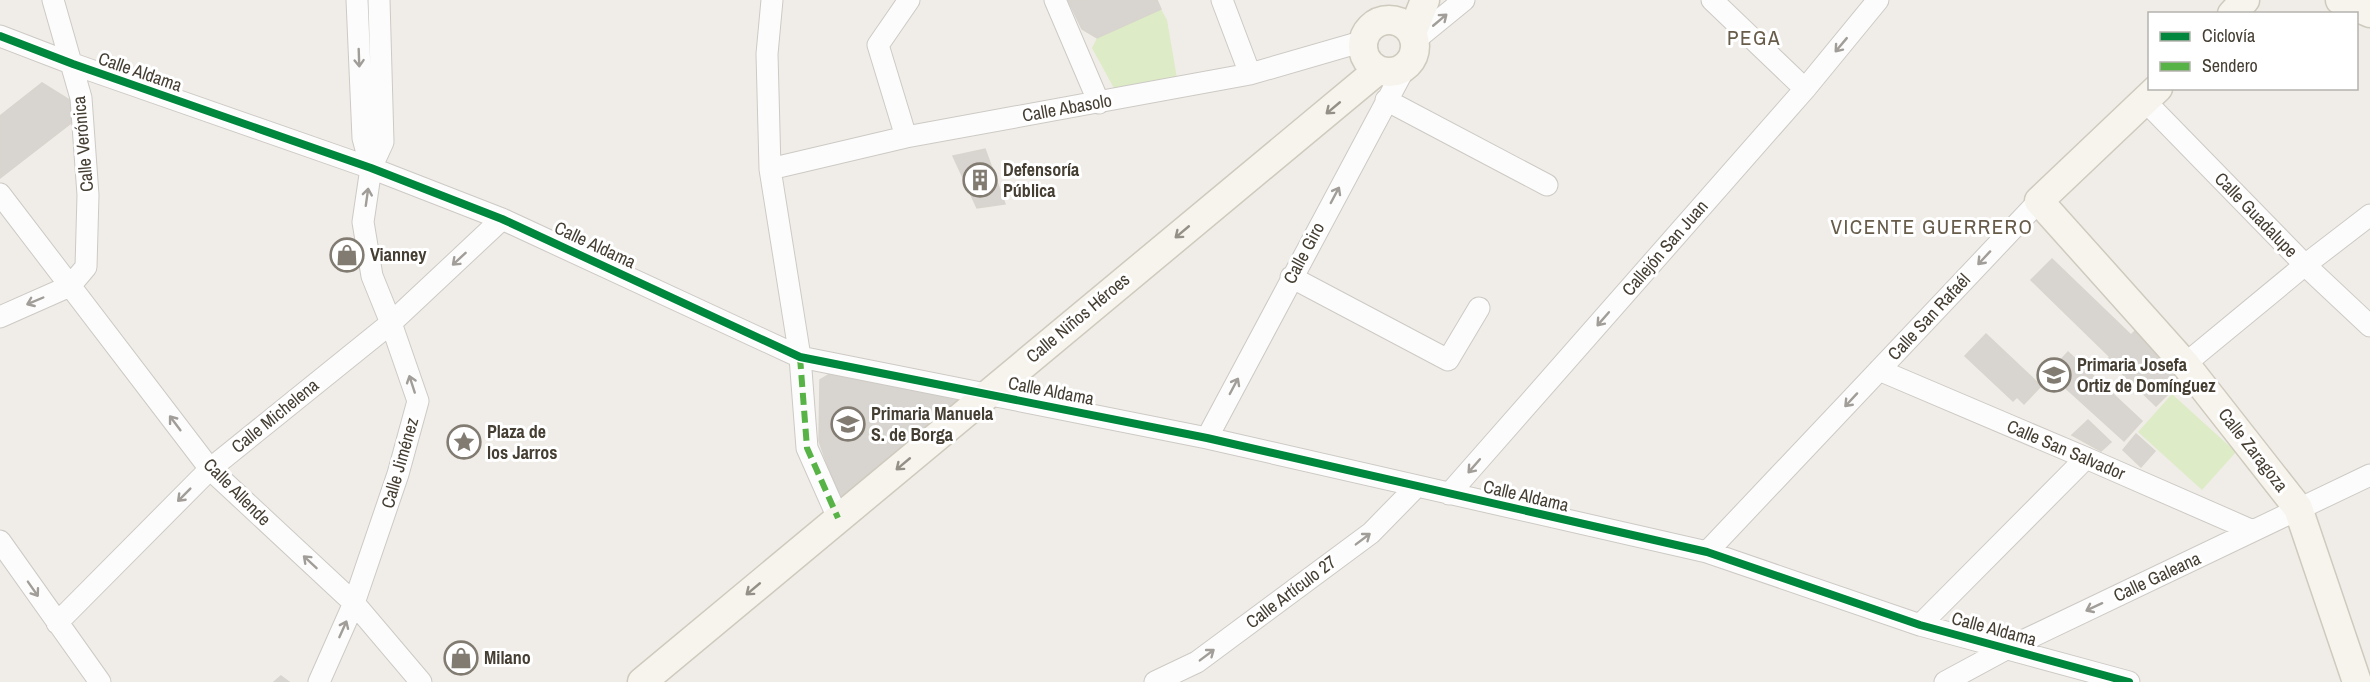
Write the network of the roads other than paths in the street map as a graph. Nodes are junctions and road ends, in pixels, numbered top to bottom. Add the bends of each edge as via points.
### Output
1 (53, 0) edge
2 (357, 0) edge
3 (379, 0) edge
4 (772, 0) edge
5 (909, 0) edge
6 (1055, 0) edge
7 (1222, 0) edge
8 (1425, 0) edge
9 (1464, 0) edge
10 (1712, 0) edge
11 (1878, 0) edge
12 (2246, 0) edge
13 (2340, 0) edge
14 (2234, 12) edge
15 (2370, 13) edge
16 (1405, 23) edge
17 (0, 36) edge
18 (1364, 41) junction
19 (73, 64) junction
20 (1391, 70) junction
21 (1250, 74) junction
22 (1805, 89) junction
23 (2152, 95) edge
24 (1386, 100) junction
25 (1100, 103) junction
26 (906, 137) junction
27 (371, 168) junction
28 (770, 169) junction
29 (1547, 185) dead end
30 (0, 194) edge
31 (2039, 201) junction
32 (2370, 215) edge
33 (502, 219) junction
34 (2305, 265) junction
35 (1292, 277) junction
36 (70, 286) junction
37 (1479, 308) dead end
38 (0, 317) edge
39 (392, 323) junction
40 (2370, 326) edge
41 (800, 357) junction
42 (2185, 364) junction
43 (1879, 370) junction
44 (986, 394) junction
45 (1207, 438) junction
46 (2086, 458) junction
47 (210, 469) junction
48 (2370, 475) edge
49 (1416, 487) junction
50 (1449, 494) junction
51 (2298, 508) junction
52 (838, 518) junction
53 (2253, 531) junction
54 (0, 541) edge
55 (1707, 552) junction
56 (354, 603) junction
57 (57, 623) junction
58 (1920, 625) junction
59 (2008, 648) junction
60 (100, 682) edge
61 (319, 682) edge
62 (421, 682) edge
63 (642, 682) edge
64 (1155, 682) edge
65 (1945, 682) edge
66 (2129, 682) edge
67 (2357, 682) edge

1 - 19 street, Calle Verónica
2 -> 27 street, Calle Jiménez via 363,138
3 - 27 street, Calle Jiménez via 383,142
4 - 28 street via 767,54
5 - 26 street via 878,45
6 - 25 street
7 - 21 street
8 - 16 street
16 -> 9 street
10 - 22 street
11 -> 22 street, Callejón San Juan
12 - 14 street
13 - 15 street
16 - 18 street via 1377,23
16 - 20 street via 1414,56
17 - 19 street, Calle Aldama
18 - 20 street via 1365,57
18 - 21 street, Calle Abasolo
19 - 27 street, Calle Aldama
19 - 36 street, Calle Verónica via 81,98 88,195 86,267
20 - 24 street, Calle Giro
20 -> 44 street, Calle Niños Héroes
21 - 25 street, Calle Abasolo
22 -> 50 street, Callejón San Juan
23 - 31 street, Calle San Rafaél
23 - 34 street, Calle Guadalupe
24 - 29 street
35 -> 24 street, Calle Giro
25 - 26 street, Calle Abasolo
26 - 28 street, Calle Abasolo
27 - 33 street, Calle Aldama
39 -> 27 street, Calle Jiménez via 372,276 363,222
28 - 41 street
30 - 36 street, Calle Allende
31 - 42 street, Calle Zaragoza
31 -> 43 street, Calle San Rafaél
32 - 34 street
33 -> 39 street, Calle Michelena
33 - 41 street, Calle Aldama
34 - 40 street, Calle Guadalupe
34 - 42 street
35 - 37 street via 1448,360
45 -> 35 street, Calle Giro
36 -> 38 street
47 -> 36 street, Calle Allende
39 - 47 street, Calle Michelena
56 -> 39 street, Calle Jiménez via 418,401
41 - 44 street, Calle Aldama
41 - 52 street via 807,448
42 - 51 street, Calle Zaragoza
43 - 46 street, Calle San Salvador
43 -> 55 street, Calle San Rafaél
44 - 45 street, Calle Aldama
44 -> 52 street, Calle Niños Héroes
45 - 49 street, Calle Aldama
46 - 53 street, Calle San Salvador
46 - 58 street
56 -> 47 street, Calle Allende
47 -> 57 street, Calle Michelena
48 - 51 street, Calle Galeana
49 - 50 street, Calle Aldama
64 -> 49 street, Calle Artículo 27 via 1197,662 1371,533
50 - 55 street, Calle Aldama
51 - 53 street, Calle Galeana
51 - 67 street, Calle Zaragoza
52 -> 63 street, Calle Niños Héroes
53 -> 59 street, Calle Galeana
54 -> 57 street
55 - 58 street, Calle Aldama
61 -> 56 street, Calle Jiménez
56 - 62 street, Calle Allende
57 - 60 street
58 - 59 street, Calle Aldama
59 - 65 street, Calle Galeana
59 - 66 street, Calle Aldama

